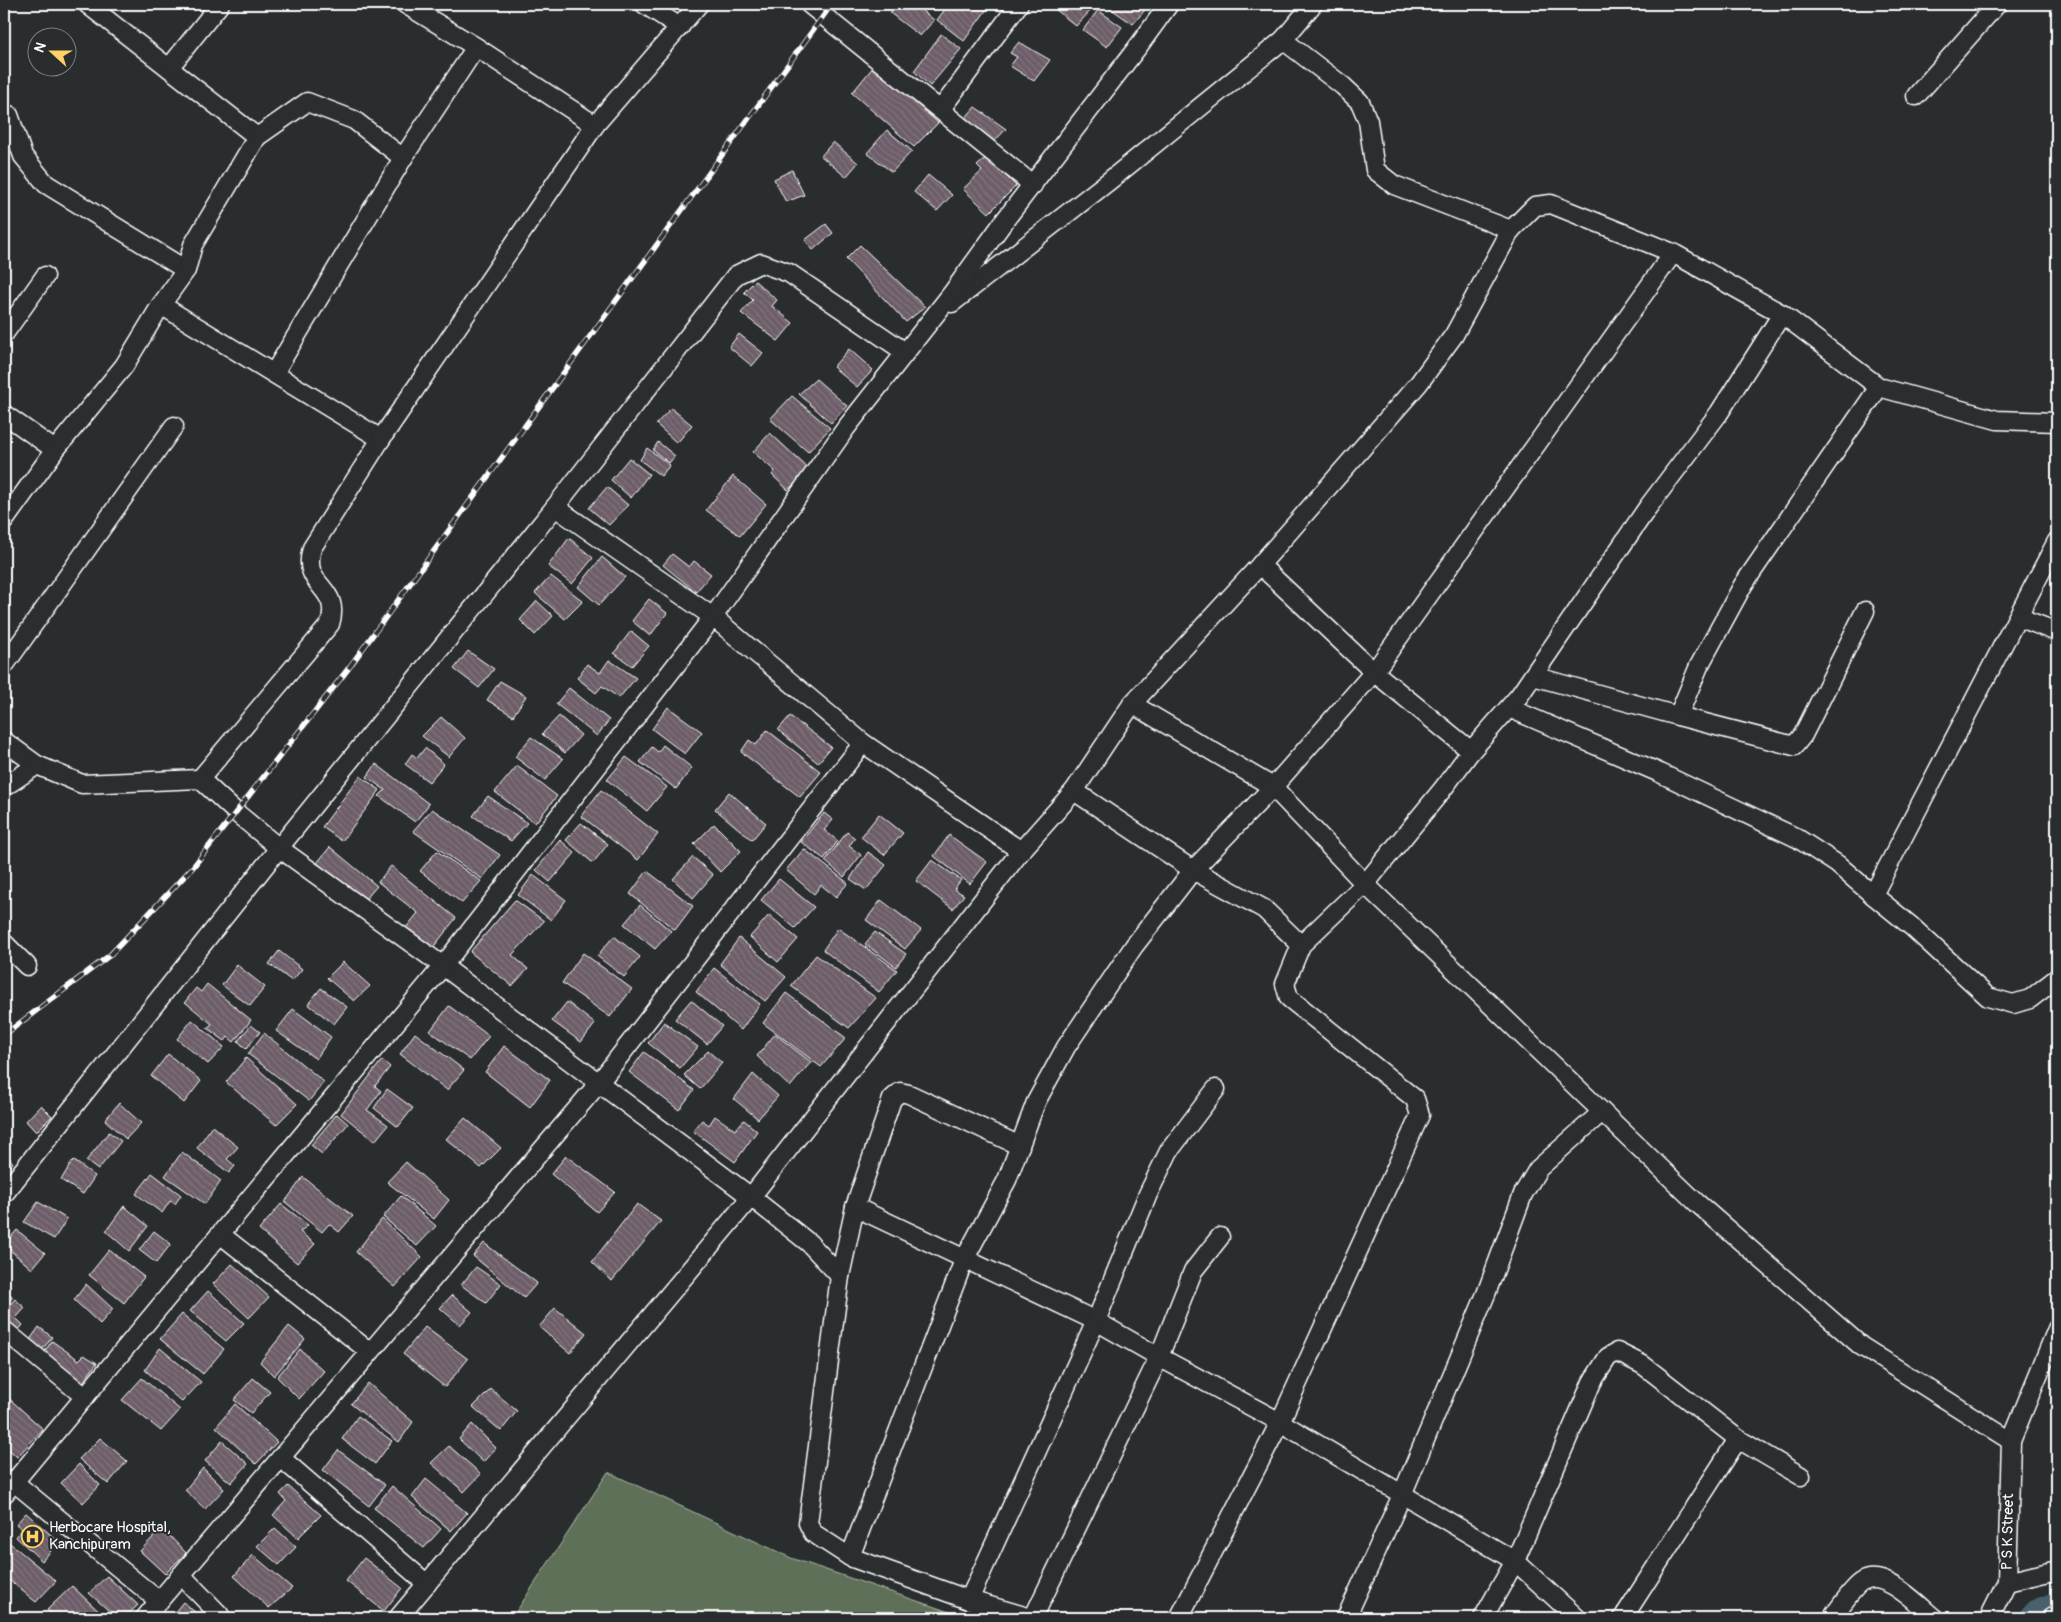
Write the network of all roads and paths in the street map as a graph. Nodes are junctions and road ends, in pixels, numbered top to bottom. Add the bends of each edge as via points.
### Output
1 (87, 4) edge
2 (220, 4) edge
3 (405, 4) edge
4 (644, 4) edge
5 (699, 4) edge
6 (810, 4) edge
7 (1019, 4) edge
8 (1169, 4) edge
9 (1313, 4) edge
10 (1997, 4) edge
11 (680, 27) junction
12 (1283, 40) junction
13 (476, 47) junction
14 (169, 68) junction
15 (1916, 96) dead end
16 (941, 109) junction
17 (9, 115) dead end
18 (595, 125) junction
19 (257, 137) junction
20 (404, 158) junction
21 (1033, 184) junction
22 (1511, 230) junction
23 (1673, 253) junction
24 (186, 270) junction
25 (45, 276) dead end
26 (161, 305) junction
27 (1782, 314) junction
28 (930, 320) junction
29 (4, 334) edge
30 (905, 352) junction
31 (274, 373) junction
32 (1879, 387) junction
33 (4, 414) edge
34 (2057, 422) edge
35 (174, 426) dead end
36 (381, 439) junction
37 (55, 450) junction
38 (555, 507) junction
39 (4, 521) edge
40 (2057, 541) edge
41 (1260, 565) junction
42 (1865, 611) dead end
43 (714, 617) junction
44 (2018, 617) junction
45 (2057, 632) edge
46 (4, 666) edge
47 (1374, 672) junction
48 (1533, 676) junction
49 (1132, 704) junction
50 (1509, 708) junction
51 (1678, 716) junction
52 (4, 741) edge
53 (863, 743) junction
54 (1471, 751) junction
55 (37, 765) junction
56 (200, 779) junction
57 (4, 787) edge
58 (1273, 787) junction
59 (1074, 791) junction
60 (279, 848) junction
61 (1021, 851) junction
62 (1193, 870) junction
63 (1365, 884) junction
64 (1872, 895) junction
65 (4, 942) edge
66 (1301, 945) junction
67 (26, 966) dead end
68 (443, 966) junction
69 (2057, 978) edge
70 (598, 1084) junction
71 (1216, 1089) dead end
72 (1602, 1112) junction
73 (1020, 1146) junction
74 (4, 1194) edge
75 (750, 1197) junction
76 (855, 1207) junction
77 (220, 1234) junction
78 (1220, 1237) dead end
79 (964, 1260) junction
80 (840, 1276) junction
81 (1096, 1321) junction
82 (2057, 1329) edge
83 (4, 1330) edge
84 (370, 1352) junction
85 (1159, 1357) junction
86 (85, 1397) junction
87 (1280, 1422) junction
88 (1738, 1439) junction
89 (2011, 1441) junction
90 (281, 1458) junction
91 (1801, 1476) dead end
92 (9, 1488) edge
93 (1402, 1495) junction
94 (850, 1557) junction
95 (1516, 1561) junction
96 (2057, 1570) edge
97 (181, 1575) junction
98 (2007, 1582) junction
99 (427, 1584) junction
100 (969, 1600) junction
101 (159, 1602) junction
102 (2057, 1615) edge
103 (145, 1618) edge
104 (221, 1618) edge
105 (398, 1618) edge
106 (1032, 1618) edge
107 (1179, 1618) edge
108 (1346, 1618) edge
109 (1483, 1618) edge
110 (1577, 1618) edge
111 (1623, 1618) edge
112 (1832, 1618) edge
113 (1934, 1618) edge
114 (1989, 1618) edge
115 (2052, 1618) edge

1 - 14 street
2 - 14 street
3 - 13 street
4 - 11 street
5 - 11 street
6 - 16 street
7 - 16 street
8 - 21 street
9 - 12 street
10 - 15 street
11 - 18 street
12 - 22 street via 1360,102 1368,121 1374,170 1394,185
12 - 28 street
13 - 18 street
13 - 20 street
14 - 19 street
16 - 21 street
17 - 24 street via 23,156 46,184
18 - 36 street
19 - 20 street via 308,102 354,120
19 - 24 street via 193,245
20 - 31 street
21 - 28 street
22 - 23 street via 1535,206 1551,204
22 - 41 street via 1454,335 1419,383
23 - 27 street
23 - 47 street
24 - 26 street
25 - 29 street
26 - 31 street
26 - 37 street via 124,366
27 - 32 street
27 - 48 street via 1720,412 1648,507
28 - 30 street
30 - 38 street via 789,273 760,263 736,275
30 - 43 street via 846,428
31 - 36 street
32 - 34 street via 1997,420
32 - 51 street via 1743,585 1699,666
33 - 37 street
35 - 46 street
36 - 56 street via 312,548 308,561 311,573 332,602 334,613 330,624
37 - 39 street
38 - 43 street
38 - 60 street
40 - 44 street
41 - 47 street
41 - 49 street
42 - 51 street via 1794,746
43 - 53 street
43 - 68 street
44 - 45 street
44 - 64 street
47 - 54 street
47 - 58 street
48 - 50 street
48 - 51 street
49 - 58 street
49 - 59 street
50 - 54 street
50 - 64 street via 1660,773 1797,838 1837,864
52 - 55 street
53 - 61 street
53 - 70 street
54 - 63 street
55 - 56 street via 82,784
55 - 57 street
56 - 60 street
58 - 62 street
58 - 63 street
59 - 61 street
59 - 62 street
60 - 68 street
60 - 74 street
61 - 75 street
62 - 66 street via 1264,909
62 - 73 street via 1134,946 1066,1047 1036,1102
63 - 66 street
63 - 72 street
64 - 69 street via 1988,997 2013,1004 2030,999
65 - 67 street
66 - 87 street via 1285,984 1290,998 1415,1099 1420,1115
68 - 70 street
68 - 77 street
70 - 75 street
70 - 84 street
71 - 81 street via 1169,1151
72 - 89 street via 1697,1203 1861,1346
72 - 93 street via 1538,1169 1523,1194 1486,1294
73 - 76 street via 900,1092 892,1099
73 - 79 street via 1007,1180
75 - 80 street via 809,1242
75 - 99 street
76 - 79 street
76 - 80 street
77 - 84 street
77 - 86 street
78 - 85 street via 1193,1271
79 - 81 street
79 - 94 street
80 - 94 street via 808,1523 812,1532
81 - 85 street
81 - 100 street
82 - 89 street
83 - 86 street
84 - 90 street
85 - 87 street
85 - 106 street
86 - 92 street
87 - 93 street
87 - 107 street
88 - 91 street
88 - 95 street via 1643,1365 1617,1352 1608,1357 1592,1382
88 - 111 street
89 - 98 street, P S K Street
90 - 97 street
90 - 99 street
92 - 101 street
93 - 95 street
93 - 108 street
94 - 100 street
95 - 109 street
95 - 110 street
96 - 98 street
97 - 101 street
97 - 104 street
98 - 114 street, P S K Street
99 - 105 street
100 - 106 street
101 - 103 street
102 - 115 street
112 - 113 street via 1860,1582 1872,1578 1888,1582

